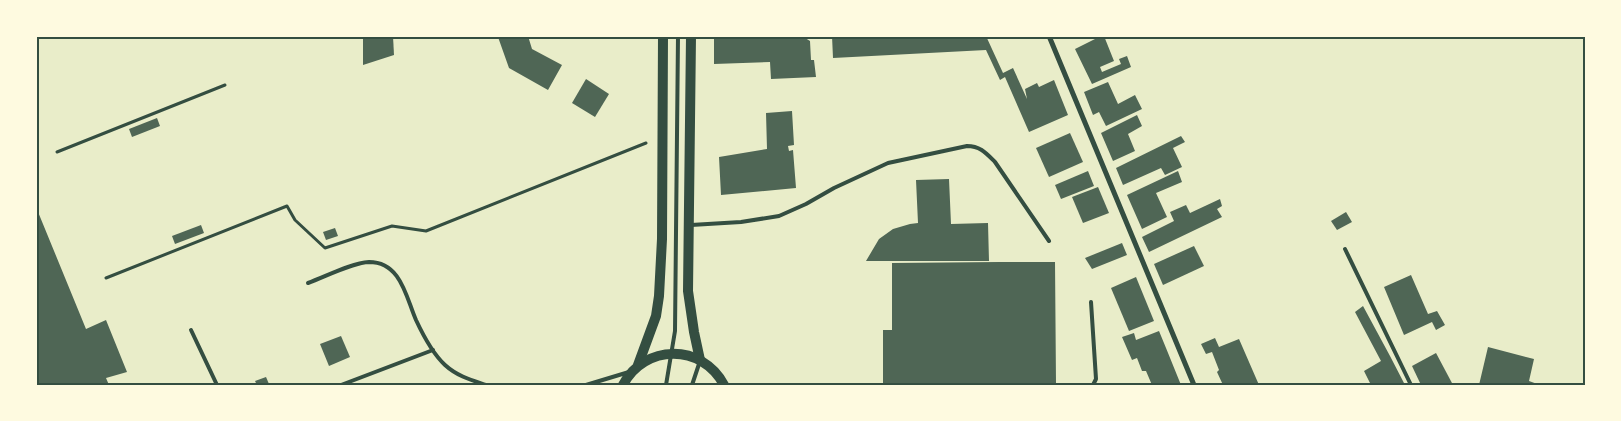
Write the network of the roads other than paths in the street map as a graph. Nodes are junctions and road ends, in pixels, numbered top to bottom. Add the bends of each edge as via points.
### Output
1 (664, 36) edge
2 (678, 36) edge
3 (692, 36) edge
4 (1049, 36) edge
5 (688, 225) junction
6 (1050, 241) dead end
7 (1345, 249) dead end
8 (308, 284) dead end
9 (1090, 302) dead end
10 (191, 330) dead end
11 (433, 350) junction
12 (672, 353) junction
13 (700, 360) junction
14 (635, 368) junction
15 (218, 385) edge
16 (341, 385) edge
17 (486, 385) edge
18 (586, 385) edge
19 (622, 385) edge
20 (666, 385) edge
21 (692, 385) edge
22 (724, 385) edge
23 (1093, 385) edge
24 (1194, 385) edge
25 (1411, 385) edge

1 - 14 main road via 659,296 656,316
2 - 12 lane via 675,331
3 - 5 main road
4 - 24 street
5 - 6 lane via 779,216 888,163 975,146 996,162
5 - 13 main road via 688,291
7 - 25 lane
8 - 11 lane via 359,264 380,263 389,267 397,275
9 - 23 lane via 1096,379
10 - 15 lane
11 - 16 lane
11 - 17 lane via 458,375
12 - 13 main road
12 - 14 main road via 649,358
12 - 20 lane
13 - 21 lane
13 - 22 main road
14 - 18 lane
14 - 19 main road

